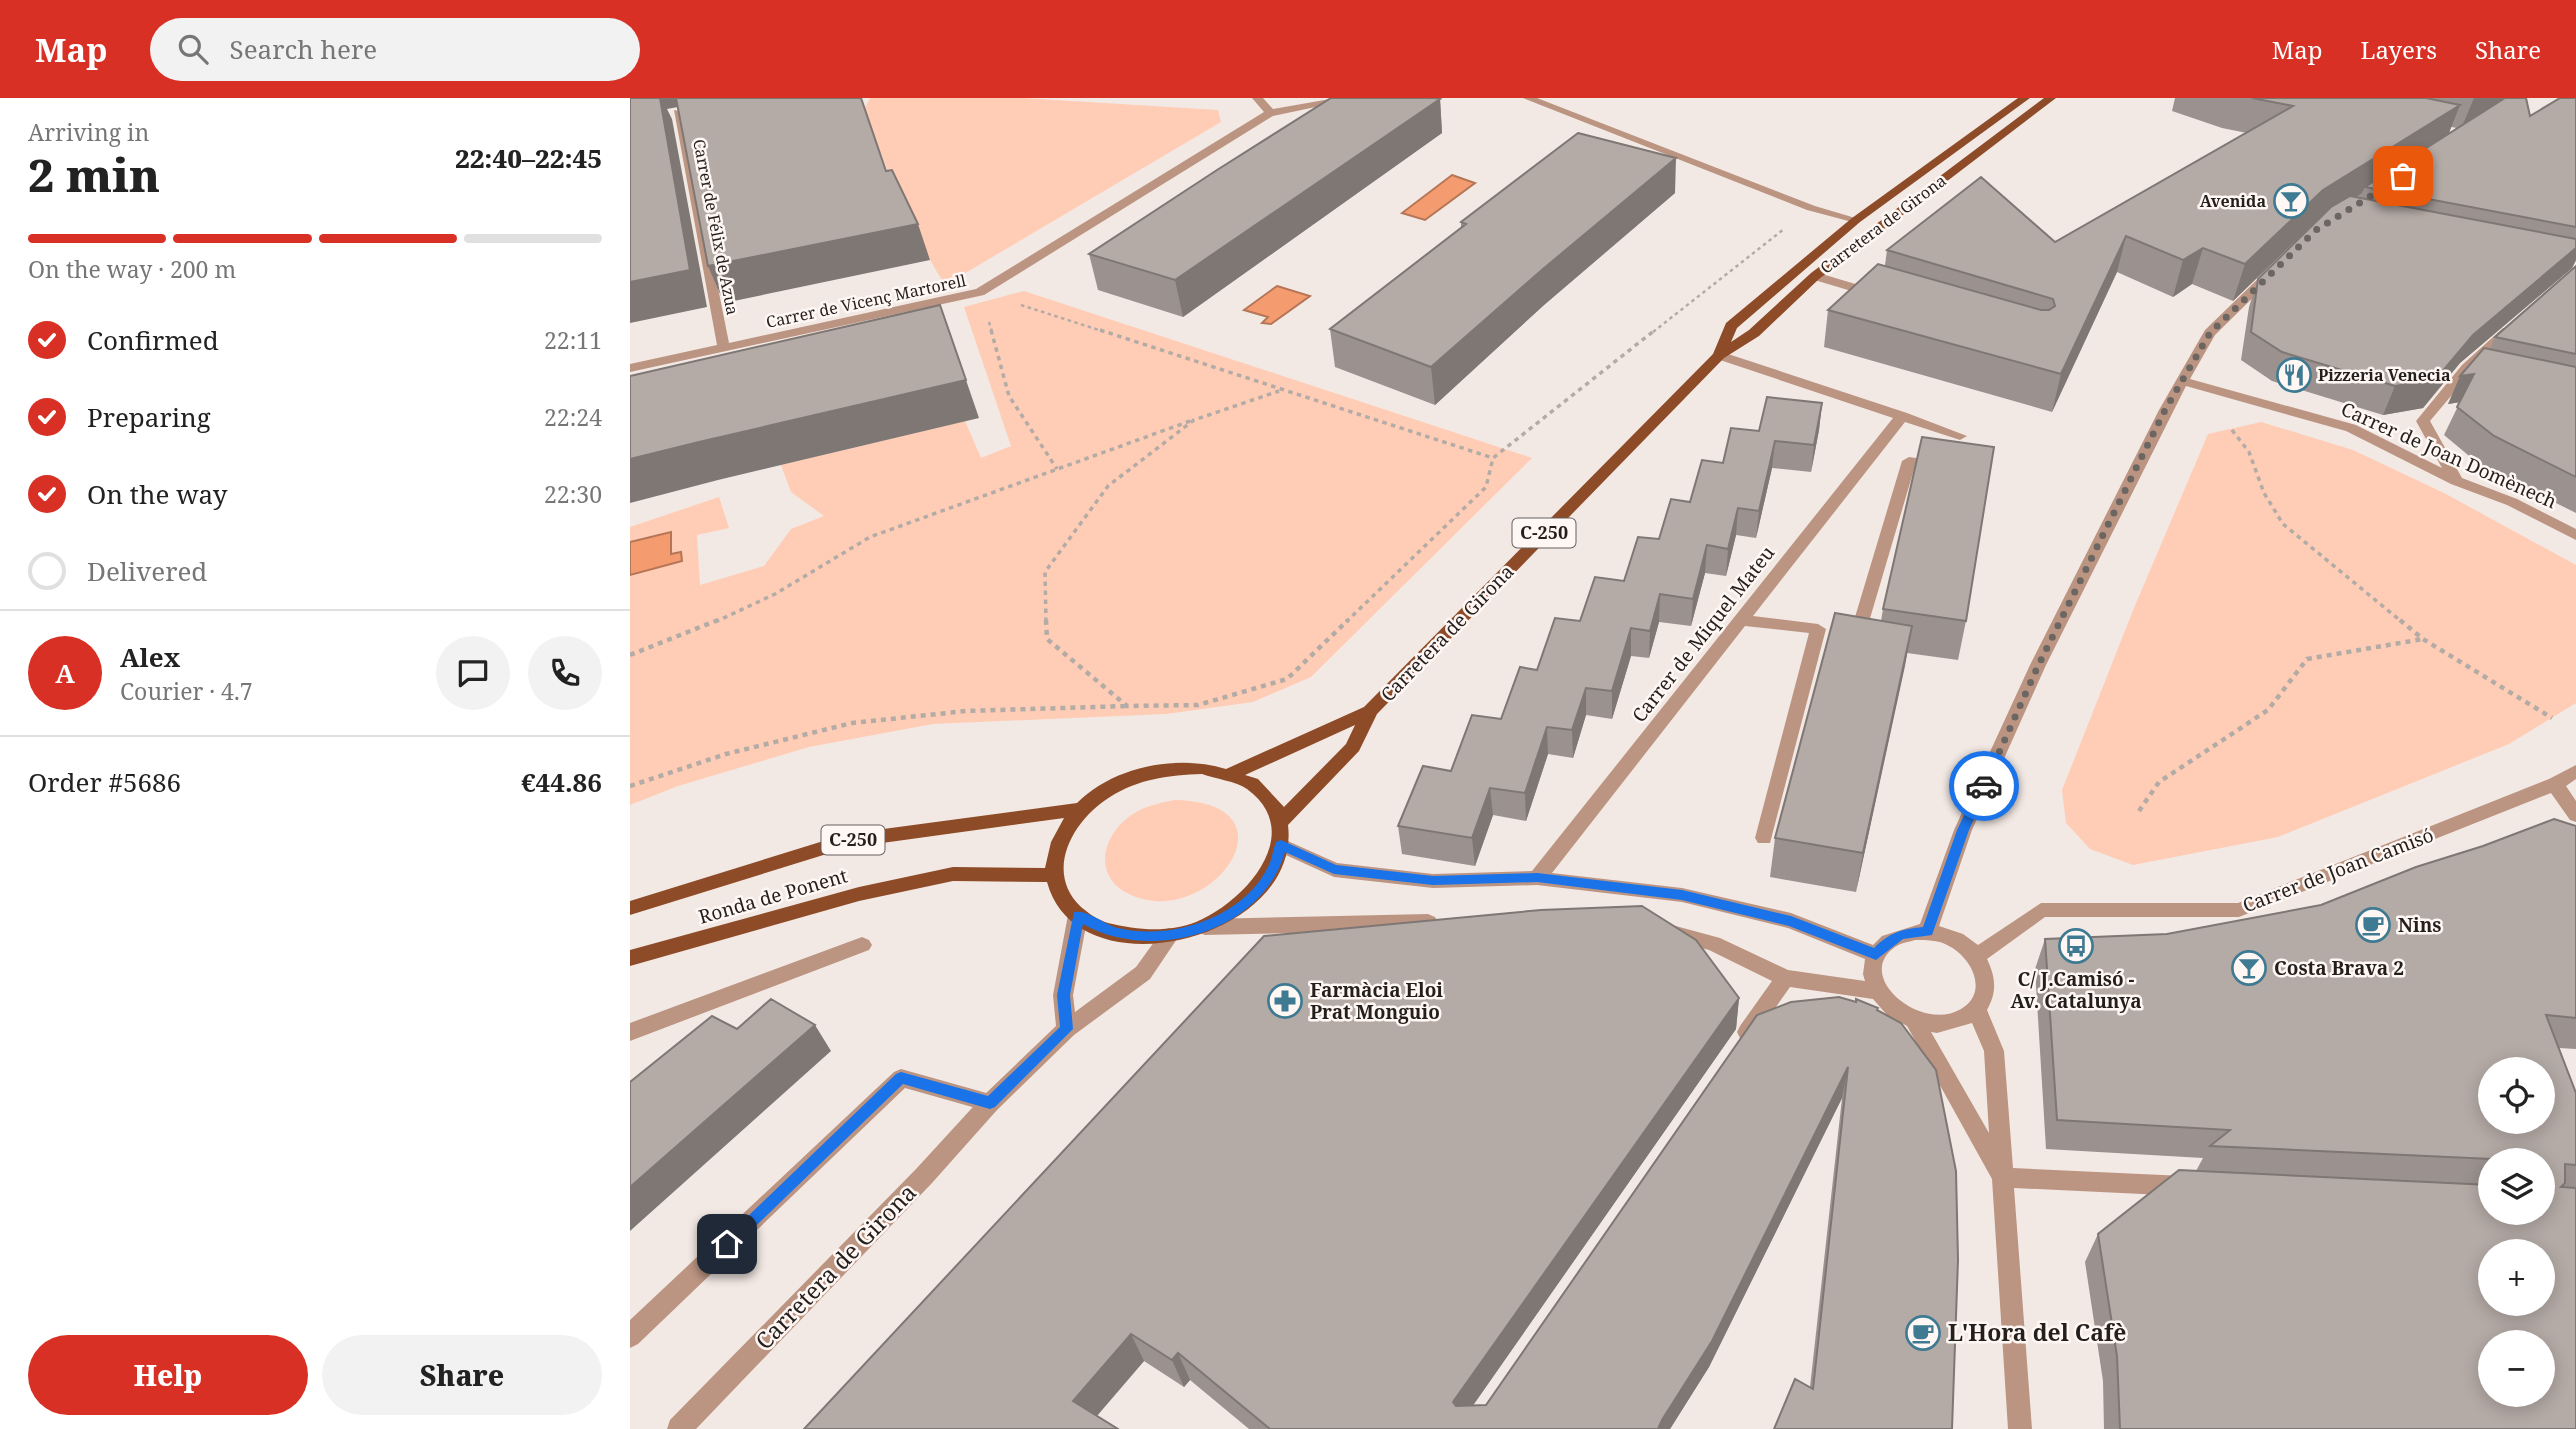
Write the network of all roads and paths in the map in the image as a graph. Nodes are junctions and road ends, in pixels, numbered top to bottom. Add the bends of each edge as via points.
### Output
1 (1257, 98) edge
2 (1353, 98) edge
3 (1528, 98) edge
4 (2025, 98) edge
5 (2051, 98) edge
6 (691, 110) edge
7 (1270, 113) junction
8 (1811, 208) junction
9 (1856, 220) junction
10 (2277, 267) edge
11 (1815, 276) junction
12 (980, 292) junction
13 (1894, 299) edge
14 (2516, 324) edge
15 (724, 348) junction
16 (1719, 355) junction
17 (630, 368) edge
18 (2182, 382) junction
19 (1280, 390) junction
20 (1902, 416) junction
21 (1194, 420) junction
22 (2231, 428) dead end
23 (1960, 436) dead end
24 (1493, 458) junction
25 (1948, 467) edge
26 (1057, 469) junction
27 (2456, 481) junction
28 (2576, 535) edge
29 (1741, 620) junction
30 (1818, 629) junction
31 (2423, 639) junction
32 (630, 655) edge
33 (1128, 706) junction
34 (1370, 712) junction
35 (2552, 718) dead end
36 (2576, 771) edge
37 (1231, 774) junction
38 (2555, 784) junction
39 (630, 786) edge
40 (1083, 809) junction
41 (2139, 811) dead end
42 (2576, 815) edge
43 (1280, 822) junction
44 (1764, 838) dead end
45 (1281, 845) junction
46 (1054, 875) junction
47 (1537, 878) junction
48 (630, 908) edge
49 (1078, 915) junction
50 (1451, 922) edge
51 (1205, 926) junction
52 (1652, 928) edge
53 (1927, 932) junction
54 (1168, 936) junction
55 (862, 944) dead end
56 (1876, 955) junction
57 (1976, 957) junction
58 (630, 958) edge
59 (1784, 978) junction
60 (1877, 991) junction
61 (1977, 1009) junction
62 (1914, 1020) junction
63 (1067, 1029) junction
64 (630, 1032) edge
65 (1738, 1045) edge
66 (990, 1103) junction
67 (2002, 1177) junction
68 (2211, 1187) edge
69 (630, 1336) edge
70 (679, 1429) edge
71 (2020, 1429) edge

1 - 7 street
2 - 7 street, Carrer de Vicenç Martorell
3 - 8 street
4 - 9 main road, Carretera de Girona / C-250
5 - 11 main road, Carretera de Girona / C-250
6 - 15 street, Carrer de Félix de Azua via 672,113
7 - 12 street, Carrer de Vicenç Martorell
8 - 9 street
8 - 24 path
9 - 16 main road, Carretera de Girona / C-250 via 1731,327
10 - 18 street via 2210,333
11 - 13 street
11 - 16 main road, Carretera de Girona / C-250 via 1754,333
12 - 15 street, Carrer de Vicenç Martorell
12 - 19 path
12 - 26 path via 1009,396
14 - 27 street via 2423,421
15 - 17 street, Carrer de Vicenç Martorell
16 - 20 street
16 - 34 main road, Carretera de Girona / C-250
18 - 27 street, Carrer de Joan Domènech via 2351,428
18 - 53 street via 2038,666 1963,830
19 - 21 path
19 - 24 path
20 - 23 street
20 - 29 street, Carrer de Miquel Mateu
21 - 26 path
21 - 33 path via 1108,486 1045,572 1047,639
22 - 31 path via 2249,452 2264,493 2283,524
24 - 33 path via 1486,487 1287,679 1198,705
25 - 30 street via 1909,461 1858,632
26 - 32 path via 870,537 775,594
27 - 28 street, Carrer de Joan Domènech via 2512,502
29 - 30 street
29 - 47 street, Carrer de Miquel Mateu
30 - 44 street
31 - 35 path
31 - 41 path via 2307,659 2268,710 2159,782
33 - 39 path via 966,711 852,723 726,754
34 - 37 main road, Carretera de Girona / C-250
34 - 43 main road via 1353,747
36 - 38 street, Carrer de Joan Camisó
37 - 40 main road, C-250 via 1194,768 1153,772 1108,790
37 - 43 main road, C-250 via 1254,785
38 - 42 street
38 - 57 street, Carrer de Joan Camisó via 2239,910 2041,910
40 - 46 main road, C-250 via 1060,841
40 - 48 main road, C-250 via 846,841
43 - 45 main road, C-250
45 - 47 street via 1334,870 1433,881
45 - 51 main road, C-250 via 1274,869 1257,892
46 - 49 main road, C-250 via 1062,897
46 - 58 main road, Ronda de Ponent via 953,874 859,894
47 - 56 street via 1682,895 1791,921
49 - 54 main road, C-250 via 1117,934
49 - 63 street via 1063,995
50 - 51 street
51 - 54 main road, C-250
52 - 59 street via 1713,943
53 - 56 street via 1902,934
53 - 57 street via 1954,939
54 - 63 street, Carretera de Girona via 1143,973
55 - 64 street
56 - 60 street via 1872,972
57 - 61 street via 1987,984
59 - 60 street
59 - 65 street
60 - 62 street via 1892,1009
61 - 62 street via 1948,1023
61 - 67 street via 1994,1052
62 - 67 street
63 - 66 street, Carretera de Girona
66 - 69 street via 901,1078
66 - 70 street, Carretera de Girona
67 - 68 street
67 - 71 street

